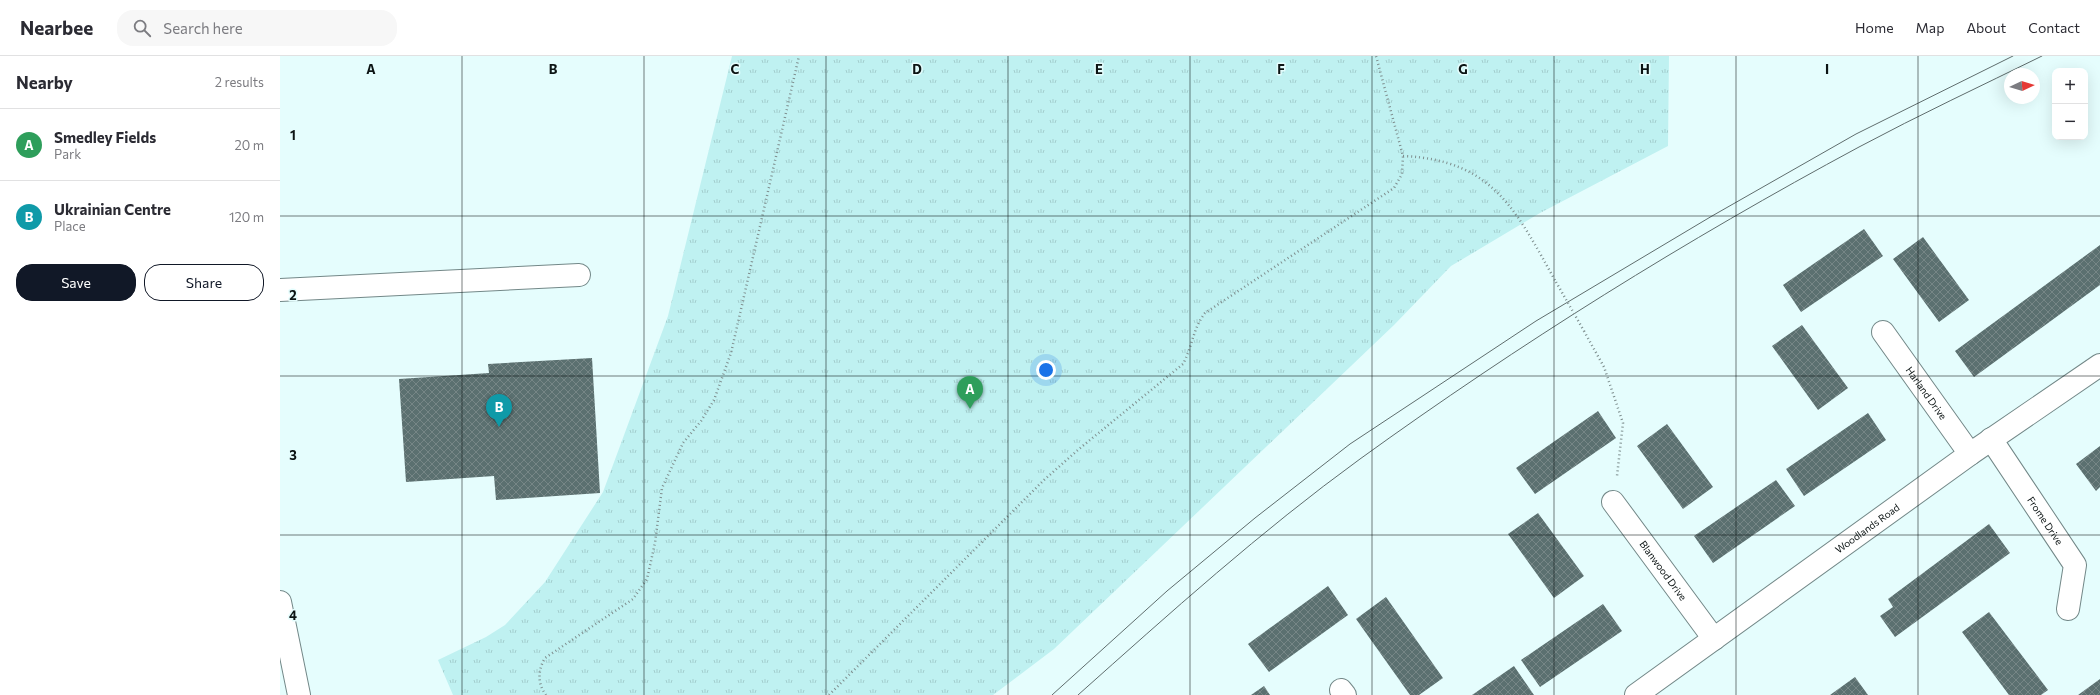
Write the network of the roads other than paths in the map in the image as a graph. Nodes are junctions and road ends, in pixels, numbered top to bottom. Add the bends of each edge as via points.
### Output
1 (579, 276) dead end
2 (280, 290) edge
3 (1883, 332) dead end
4 (2100, 365) edge
5 (1991, 439) junction
6 (1970, 454) junction
7 (1613, 502) road end
8 (280, 602) edge
9 (2068, 609) dead end
10 (1714, 639) junction
11 (299, 695) edge
12 (1636, 695) edge

1 - 2 street
3 - 6 street, Harland Drive
4 - 5 street, Woodlands Road
5 - 6 street, Woodlands Road
5 - 9 street, Frome Drive via 2076,565
6 - 10 street, Woodlands Road
7 - 10 street, Blanwood Drive
8 - 11 street
10 - 12 street, Woodlands Road

